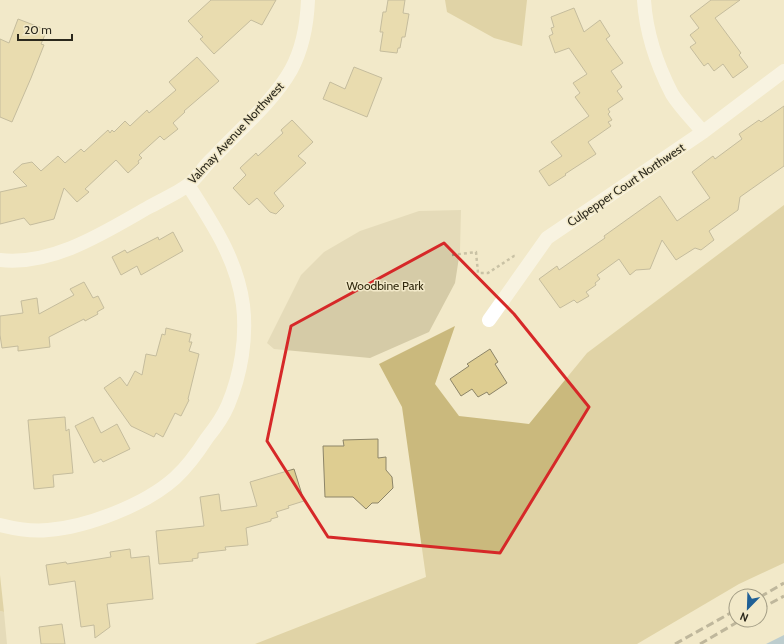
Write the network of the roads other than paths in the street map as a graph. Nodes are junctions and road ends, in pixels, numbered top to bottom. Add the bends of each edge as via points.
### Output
1 (308, 0) edge
2 (644, 0) edge
3 (784, 71) edge
4 (703, 132) junction
5 (188, 185) junction
6 (0, 260) edge
7 (489, 320) dead end
8 (0, 525) edge

1 - 5 street, Valmay Avenue Northwest via 304,36 290,71 273,96
2 - 4 street via 658,61 673,94
3 - 4 street, Culpepper Court Northwest
4 - 7 street, Culpepper Court Northwest via 547,238
5 - 6 street, Valmay Avenue Northwest via 91,239 62,252 36,258
5 - 8 street via 221,236 238,280 243,304 242,356 235,387 222,416 198,451 174,478 142,499 99,519 73,526 29,530

